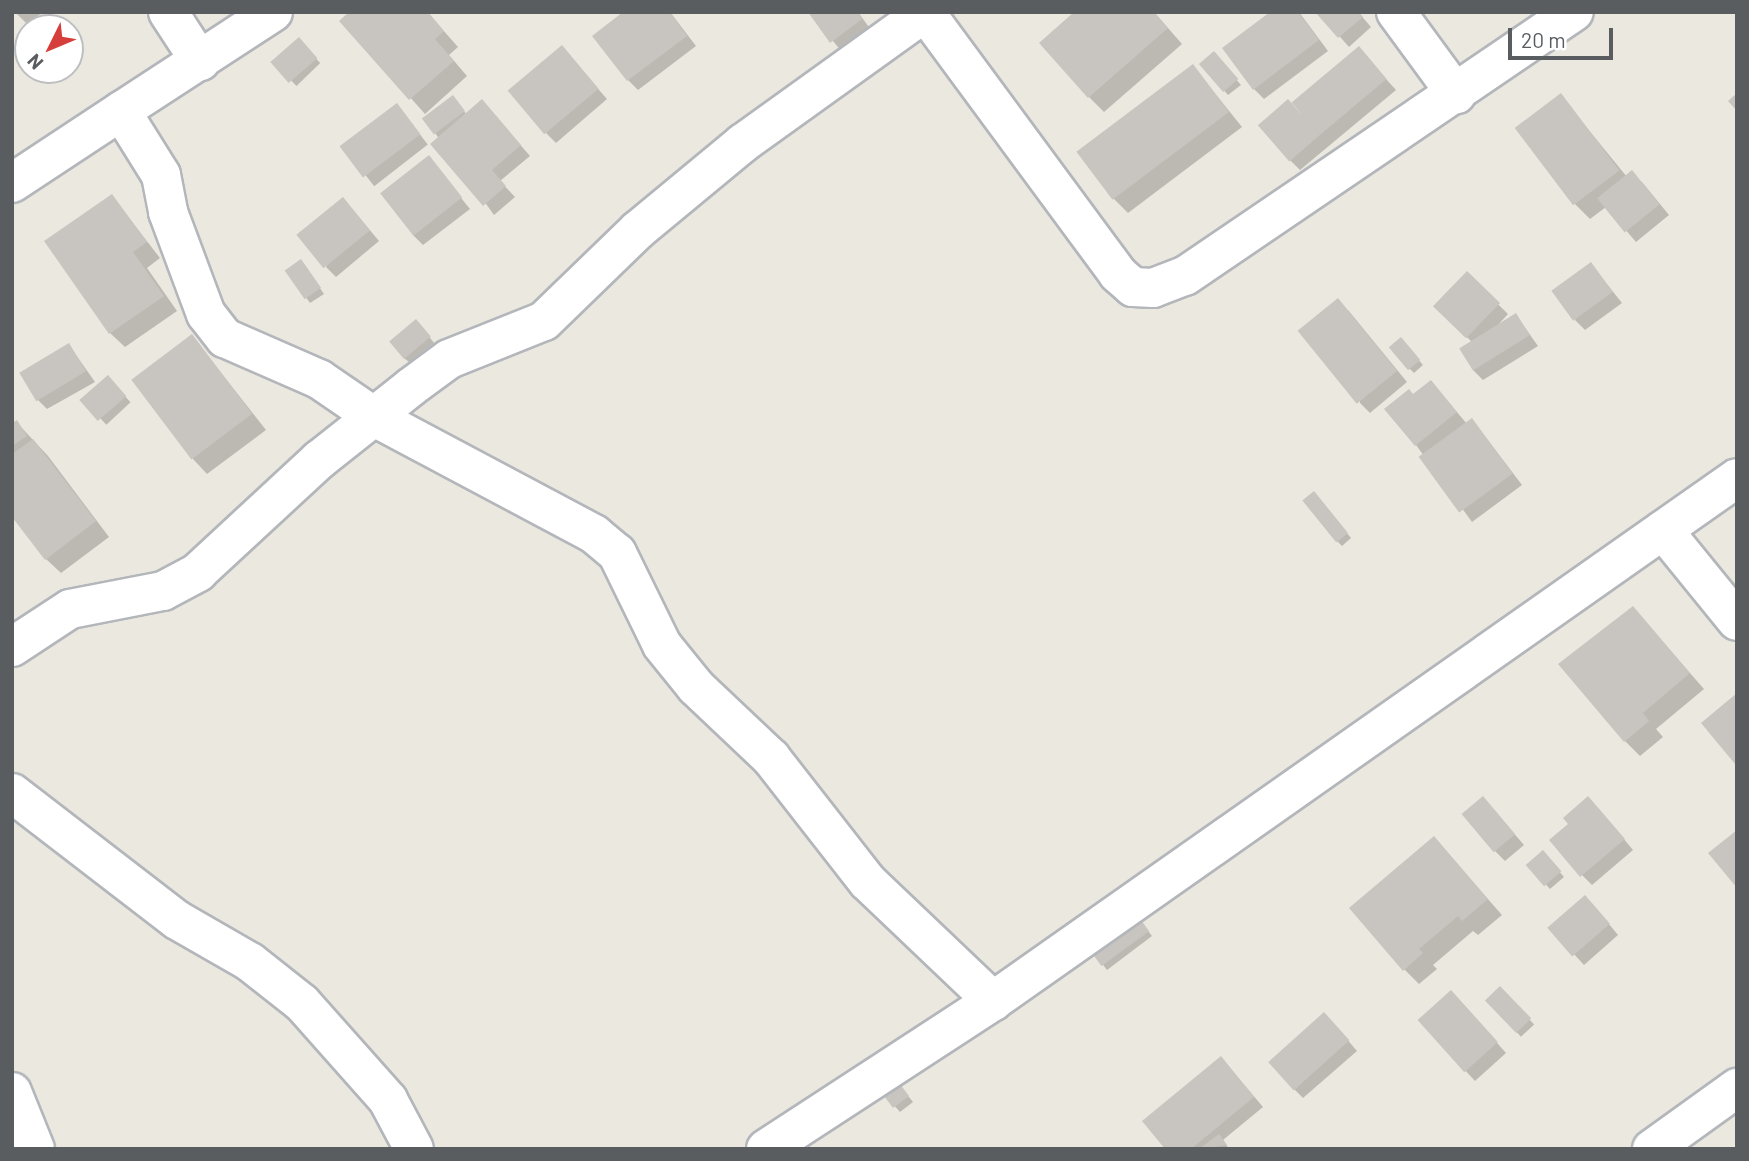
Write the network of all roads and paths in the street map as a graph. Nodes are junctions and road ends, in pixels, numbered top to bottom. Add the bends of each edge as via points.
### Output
1 (168, 12) edge
2 (273, 12) edge
3 (925, 12) edge
4 (1396, 12) edge
5 (1574, 12) edge
6 (200, 61) junction
7 (1456, 94) junction
8 (121, 111) junction
9 (12, 183) edge
10 (376, 418) junction
11 (1737, 478) edge
12 (1663, 530) junction
13 (1737, 621) edge
14 (12, 648) edge
15 (12, 793) edge
16 (993, 1001) junction
17 (1737, 1088) edge
18 (12, 1092) edge
19 (35, 1149) edge
20 (414, 1149) edge
21 (766, 1149) edge
22 (1653, 1149) edge

1 - 6 street
2 - 6 street
3 - 7 street via 1118,274 1133,287 1153,288 1185,276
3 - 10 street via 743,143 639,230 544,321 449,359
4 - 7 street
5 - 7 street
6 - 8 street
8 - 9 street
8 - 10 street via 161,175 195,292 225,338 319,379
10 - 14 street via 320,460 198,572 163,592 71,609
10 - 16 street via 594,534 617,553 662,645 696,687 771,758 868,882
11 - 12 street
12 - 13 street
12 - 16 street
15 - 20 street via 177,920 250,962 302,1003 388,1100
16 - 21 street
17 - 22 street
18 - 19 street

